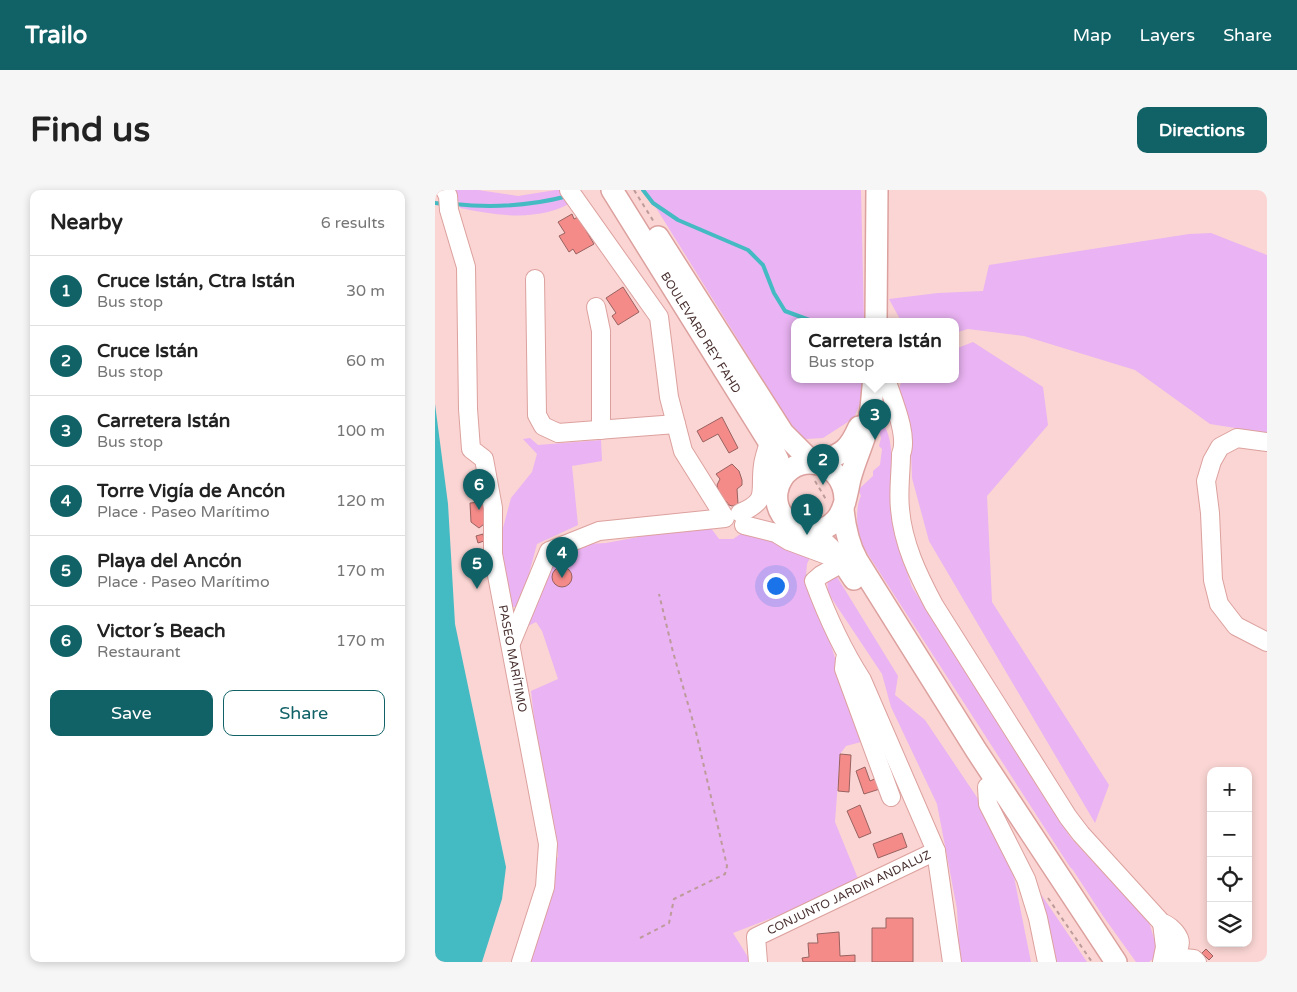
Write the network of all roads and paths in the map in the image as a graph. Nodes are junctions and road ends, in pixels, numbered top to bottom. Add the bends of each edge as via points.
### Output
1 (569, 190) edge
2 (612, 190) edge
3 (628, 190) edge
4 (877, 190) edge
5 (447, 198) edge
6 (535, 279) dead end
7 (596, 307) dead end
8 (876, 318) edge
9 (879, 400) edge
10 (676, 424) junction
11 (601, 430) junction
12 (776, 437) junction
13 (1267, 442) edge
14 (816, 463) junction
15 (782, 478) junction
16 (844, 506) junction
17 (811, 531) junction
18 (844, 562) junction
19 (659, 594) dead end
20 (1267, 642) edge
21 (511, 644) junction
22 (845, 654) junction
23 (987, 787) junction
24 (891, 797) dead end
25 (936, 851) junction
26 (1044, 891) dead end
27 (1169, 932) junction
28 (640, 938) dead end
29 (1105, 959) edge
30 (1195, 960) edge
31 (1168, 961) edge
32 (521, 962) edge
33 (758, 962) edge
34 (952, 962) edge
35 (1047, 962) edge
36 (1127, 962) edge

1 - 10 street via 659,317 669,397
2 - 12 main road, BOULEVARD REY FAHD
3 - 12 main road, BOULEVARD REY FAHD
4 - 8 main road
5 - 21 street, PASEO MARÍTIMO via 466,267 471,449 484,459 493,508 493,554
6 - 11 street via 537,415 543,426 558,433
7 - 11 street via 601,331
9 - 14 main road via 845,450
9 - 16 main road
9 - 27 street via 901,454 902,522 913,563 934,605 1076,828
10 - 11 street
10 - 21 street via 683,451 725,518 599,531 549,551
12 - 14 main road
12 - 15 main road, BOULEVARD REY FAHD
12 - 18 street via 763,464 759,502 742,519
13 - 20 street via 1237,438 1220,447 1206,481 1213,580 1219,604 1236,626
14 - 15 main road via 795,467
14 - 16 main road via 831,470 841,481
15 - 17 main road via 777,501 783,516 795,527
16 - 17 main road via 830,525
16 - 29 main road via 850,548
17 - 18 main road
18 - 22 street via 815,582
18 - 23 main road
19 - 28 path via 727,866 725,874 674,899 669,923
21 - 32 street, PASEO MARÍTIMO via 548,844 545,887
22 - 24 street via 844,669
22 - 25 street via 862,680
23 - 29 main road
23 - 35 street via 988,804 1025,878
25 - 33 street, CONJUNTO JARDIN ANDALUZ via 756,937
25 - 34 street
26 - 29 path
27 - 30 street via 1192,952
27 - 31 street via 1179,948
29 - 36 main road via 1122,956
30 - 31 street

